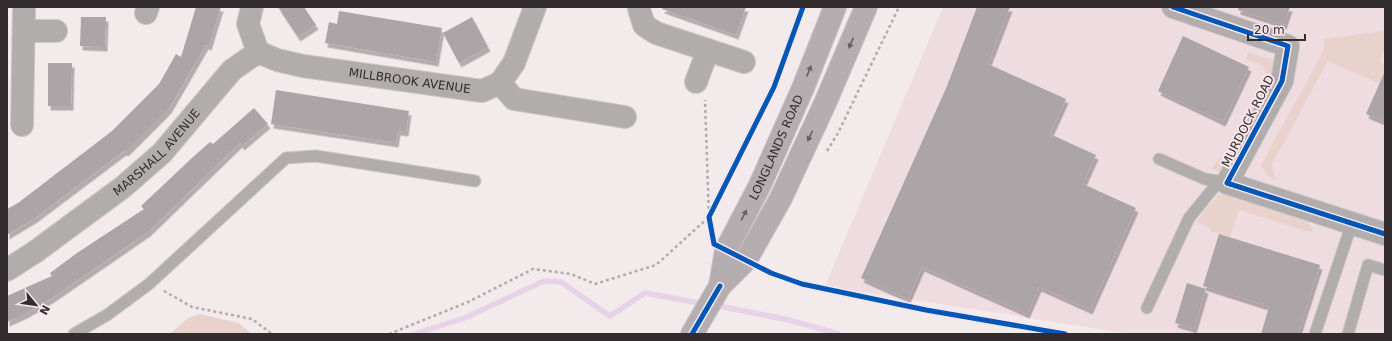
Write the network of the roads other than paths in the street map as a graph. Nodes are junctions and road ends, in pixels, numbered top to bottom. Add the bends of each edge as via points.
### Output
1 (24, 7) edge
2 (252, 7) edge
3 (535, 7) edge
4 (639, 7) edge
5 (835, 7) edge
6 (866, 7) edge
7 (1173, 7) edge
8 (24, 30) junction
9 (56, 31) dead end
10 (708, 50) junction
11 (258, 52) junction
12 (744, 62) dead end
13 (696, 82) road end
14 (500, 83) junction
15 (625, 117) dead end
16 (22, 125) dead end
17 (1159, 159) dead end
18 (475, 182) dead end
19 (1223, 182) junction
20 (1352, 223) junction
21 (1385, 234) edge
22 (7, 270) edge
23 (1385, 270) edge
24 (718, 290) junction
25 (1147, 308) dead end
26 (696, 327) edge
27 (74, 334) edge
28 (1315, 334) edge
29 (1348, 334) edge

1 - 8 street
2 - 11 street via 248,24
3 - 14 street via 514,62
4 - 10 street via 644,25 656,33
24 -> 5 main road, LONGLANDS ROAD via 726,250 760,185
6 -> 24 main road via 781,198 746,260
7 - 19 street, MURDOCK ROAD via 1288,46 1282,81
8 - 9 street
8 - 16 street
10 - 12 street
10 - 13 street
11 - 14 street, MILLBROOK AVENUE via 303,66 482,91
11 - 22 street, MARSHALL AVENUE via 232,70 162,153 116,191
14 - 15 street via 514,99
17 - 19 lane via 1205,179
18 - 27 lane via 316,156 286,158 149,284 107,315
19 - 20 street, MURDOCK ROAD
19 - 25 lane via 1189,218
20 - 21 street, MURDOCK ROAD
20 - 28 lane
23 - 29 lane via 1368,264
24 - 26 main road

